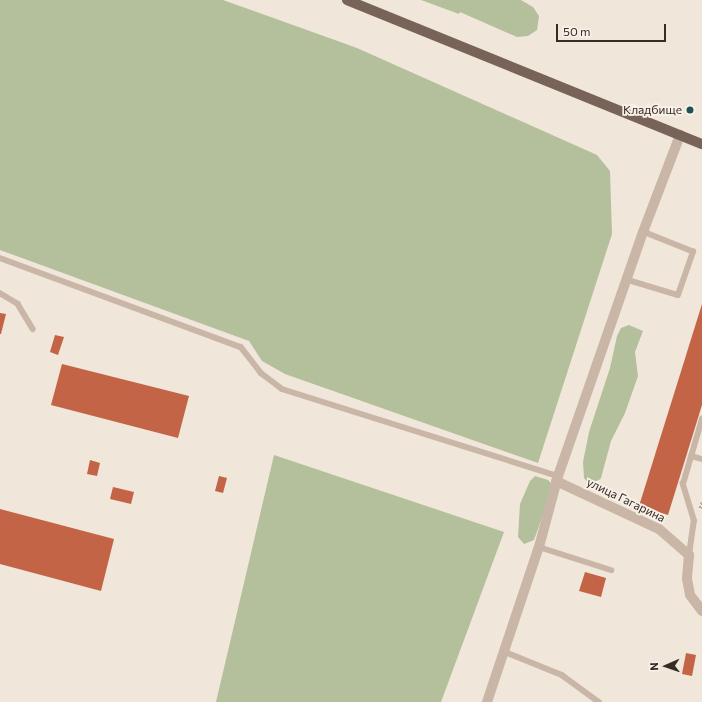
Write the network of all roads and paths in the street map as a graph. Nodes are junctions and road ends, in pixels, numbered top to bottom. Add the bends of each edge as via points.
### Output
1 (346, 0) edge
2 (680, 135) junction
3 (702, 144) edge
4 (643, 232) junction
5 (0, 258) edge
6 (628, 280) junction
7 (0, 293) edge
8 (33, 329) dead end
9 (702, 419) edge
10 (691, 456) junction
11 (702, 459) edge
12 (557, 478) junction
13 (539, 547) junction
14 (689, 556) junction
15 (611, 570) dead end
16 (702, 611) edge
17 (504, 651) junction
18 (487, 702) edge
19 (599, 702) edge

1 - 2 main road
2 - 3 main road
2 - 4 street
4 - 6 street
4 - 6 lane via 693,252 678,295
5 - 12 lane via 241,347 261,373 282,389
6 - 12 street
7 - 8 lane via 18,304
9 - 10 lane
10 - 11 lane
10 - 14 lane via 683,484 694,521
12 - 13 street
12 - 14 street, улица Гагарина via 659,529
13 - 15 lane
13 - 17 street
14 - 16 street via 687,579 690,595
17 - 18 street
17 - 19 lane via 562,675

